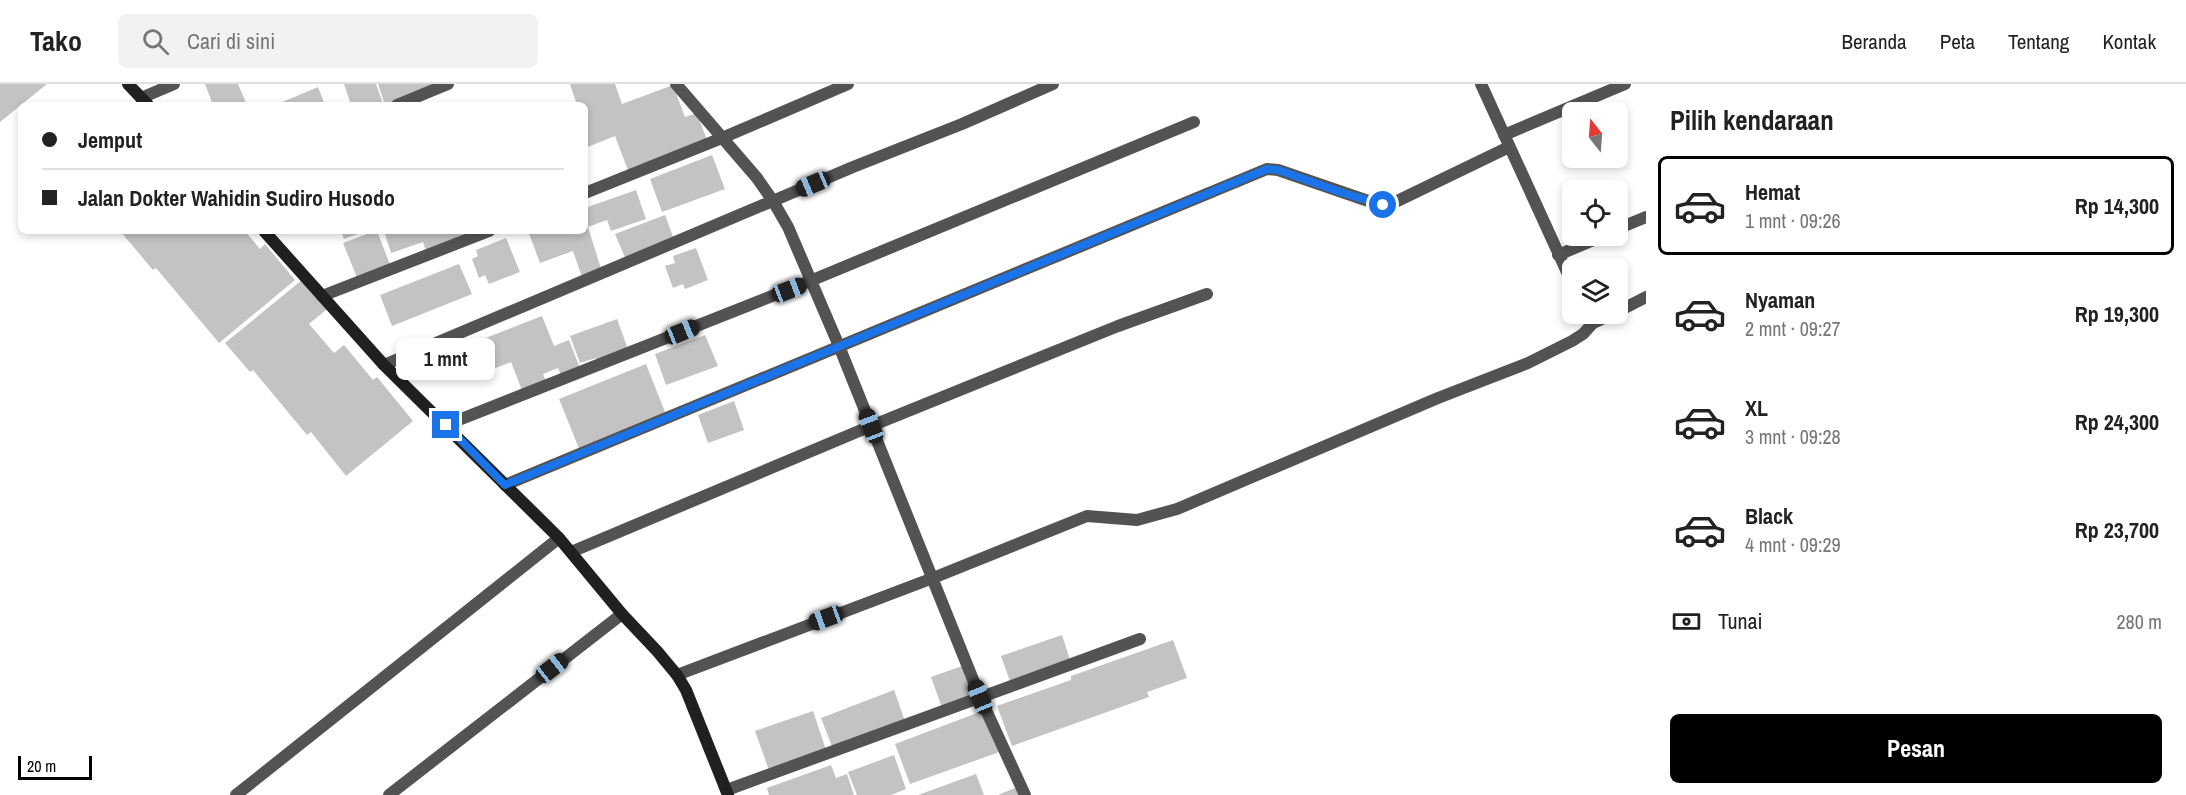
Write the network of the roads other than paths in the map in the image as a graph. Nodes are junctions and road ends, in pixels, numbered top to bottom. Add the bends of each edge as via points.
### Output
1 (128, 84) edge
2 (174, 84) edge
3 (448, 84) edge
4 (676, 84) edge
5 (848, 84) edge
6 (1053, 84) edge
7 (1480, 84) edge
8 (1624, 84) edge
9 (145, 101) edge
10 (404, 102) edge
11 (1194, 122) dead end
12 (1504, 135) junction
13 (722, 138) junction
14 (1509, 147) junction
15 (588, 192) edge
16 (773, 201) junction
17 (1646, 217) edge
18 (1628, 224) edge
19 (267, 234) edge
20 (481, 234) edge
21 (1579, 246) edge
22 (1558, 255) junction
23 (1562, 263) edge
24 (810, 281) junction
25 (1207, 294) dead end
26 (322, 296) junction
27 (1646, 297) edge
28 (1628, 306) edge
29 (1587, 324) edge
30 (839, 346) junction
31 (384, 365) junction
32 (446, 425) junction
33 (871, 426) junction
34 (505, 485) junction
35 (559, 538) junction
36 (571, 552) junction
37 (933, 578) junction
38 (622, 614) junction
39 (1140, 639) dead end
40 (677, 675) junction
41 (980, 697) junction
42 (727, 793) edge
43 (236, 795) edge
44 (389, 795) edge
45 (1025, 795) edge

1 - 9 main road
2 - 9 street
3 - 10 street
4 - 13 street
5 - 13 street
6 - 16 street
7 - 12 street
8 - 12 street
11 - 24 street
12 - 14 street
13 - 15 street
13 - 16 street
14 - 22 street
14 - 30 street via 1389,205 1267,169
16 - 24 street
16 - 31 street
17 - 18 street
19 - 26 main road
20 - 26 street
21 - 22 street
22 - 23 street
24 - 30 street
24 - 32 street
25 - 33 street
26 - 31 main road
27 - 28 street
29 - 37 street via 1583,334 1528,363 1177,509 1137,520 1087,516
30 - 33 street
30 - 34 street
31 - 32 main road
32 - 34 main road
33 - 36 street
33 - 37 street
34 - 35 main road
35 - 36 main road
35 - 43 street
36 - 38 main road
37 - 40 street
37 - 41 street
38 - 40 main road
38 - 44 street
39 - 41 street
40 - 42 main road
41 - 42 street
41 - 45 street

